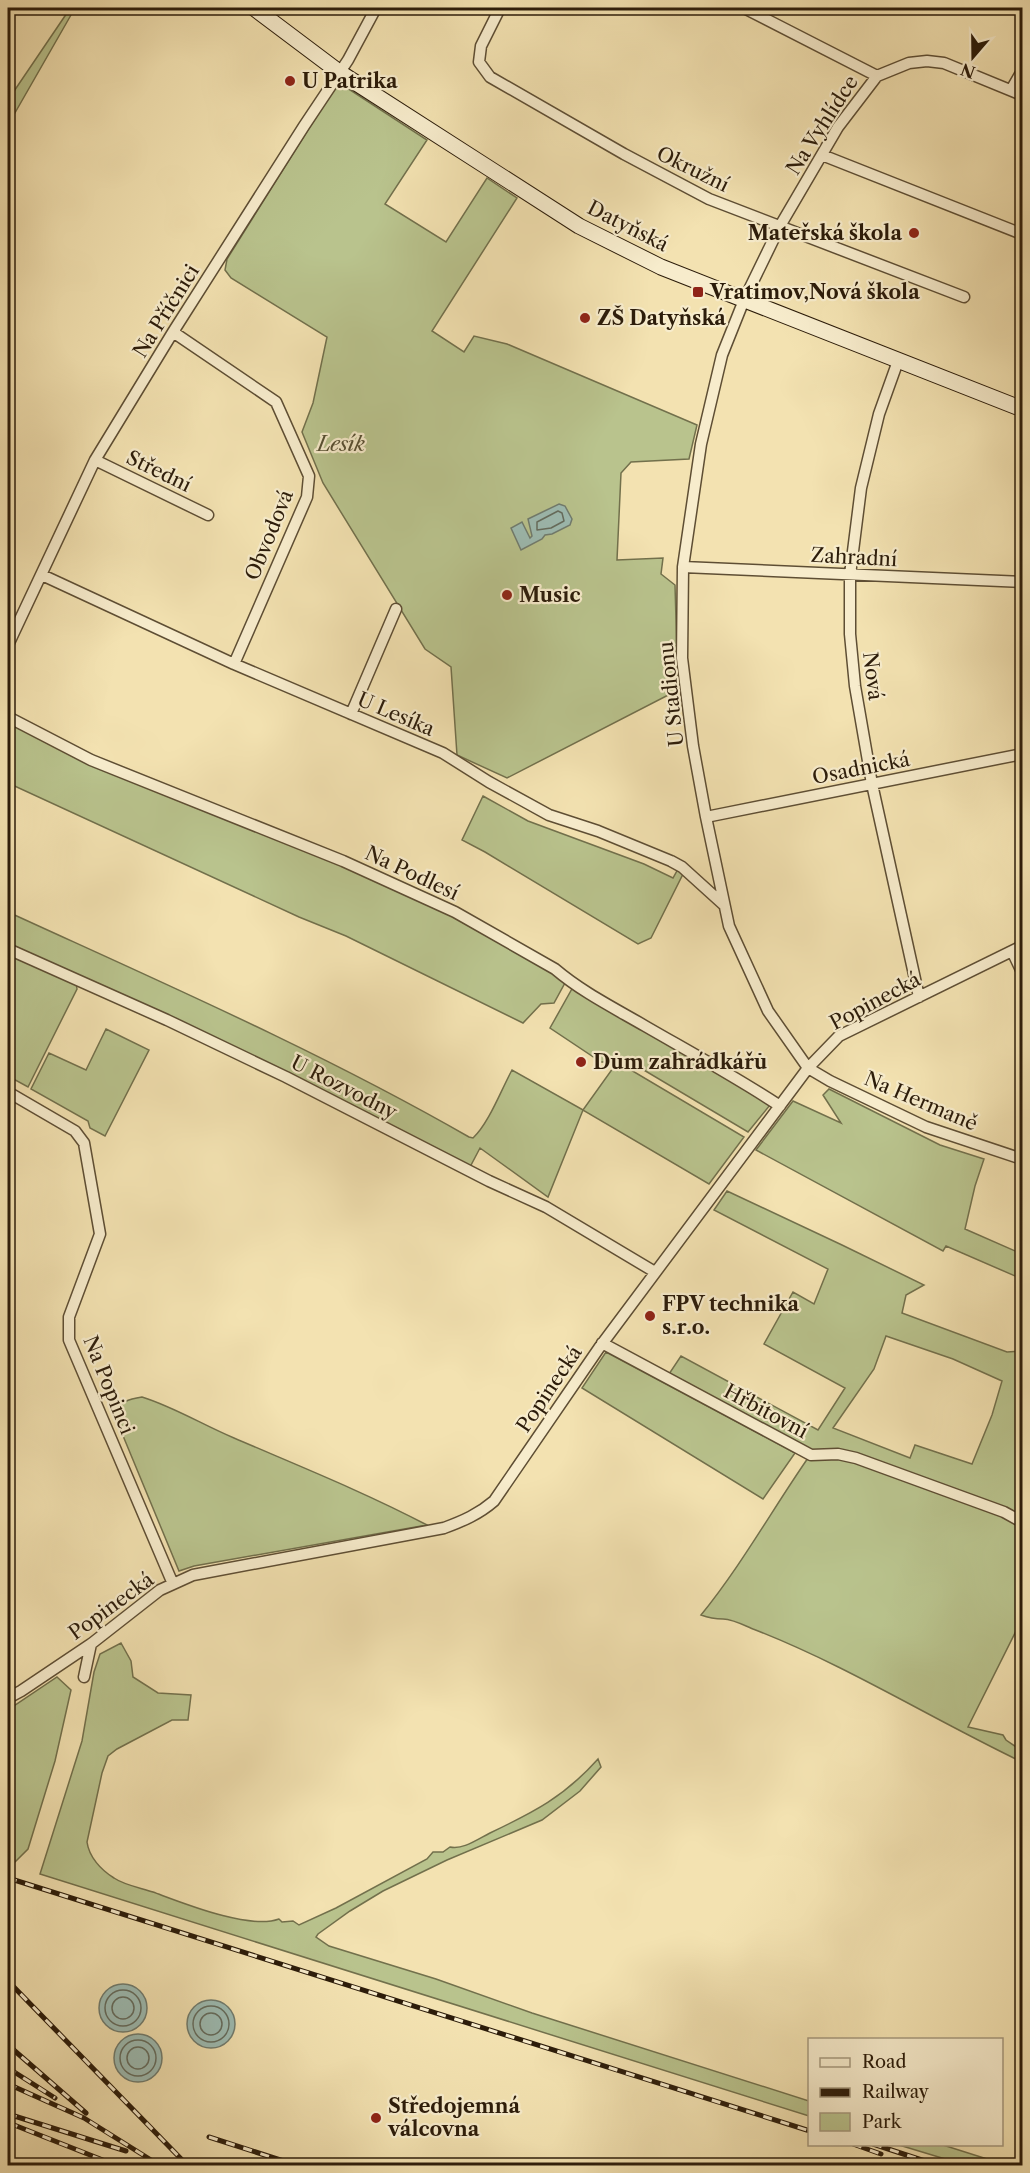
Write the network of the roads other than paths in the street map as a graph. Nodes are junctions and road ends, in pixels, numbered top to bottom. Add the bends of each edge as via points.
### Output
1 (254, 8) edge
2 (376, 8) edge
3 (500, 8) edge
4 (744, 8) edge
5 (1023, 71) edge
6 (339, 72) junction
7 (877, 76) junction
8 (1011, 90) junction
9 (1023, 95) edge
10 (822, 155) junction
11 (780, 226) junction
12 (1023, 234) edge
13 (964, 297) dead end
14 (744, 300) junction
15 (173, 332) junction
16 (898, 361) junction
17 (1023, 409) edge
18 (95, 460) junction
19 (208, 515) dead end
20 (683, 567) junction
21 (42, 575) junction
22 (850, 575) junction
23 (1023, 582) edge
24 (396, 609) dead end
25 (8, 645) edge
26 (234, 664) junction
27 (351, 714) junction
28 (8, 717) edge
29 (1023, 754) edge
30 (872, 784) junction
31 (706, 817) junction
32 (724, 905) junction
33 (8, 948) edge
34 (1017, 949) edge
35 (1023, 972) edge
36 (919, 997) junction
37 (808, 1068) junction
38 (8, 1092) edge
39 (780, 1106) junction
40 (1023, 1159) edge
41 (655, 1272) junction
42 (602, 1344) junction
43 (1023, 1522) edge
44 (173, 1584) junction
45 (91, 1644) junction
46 (84, 1677) dead end
47 (8, 1698) edge

1 - 6 main road, Datyňská
2 - 6 street, Na Příčnici
3 - 11 street, Okružní via 481,46 479,62 490,77 700,194
4 - 7 street
5 - 8 street
6 - 14 main road, Datyňská via 579,226 653,263
6 - 15 street, Na Příčnici
7 - 8 street, Na Vyhlídce via 909,63 935,61
7 - 10 street, Na Vyhlídce
8 - 9 street, Na Vyhlídce
10 - 11 street, Na Vyhlídce
10 - 12 street
11 - 13 street, Okružní
11 - 14 street, Na Vyhlídce
14 - 16 main road, Datyňská
14 - 20 street, U Stadionu via 722,355 701,444
15 - 18 street, Na Příčnici
15 - 26 street, Obvodová via 276,402 309,476 307,496
16 - 17 main road, Datyňská
16 - 22 street, Nová via 879,414 861,488
18 - 19 street, Střední
18 - 21 street, Na Příčnici
20 - 22 street, Zahradní
20 - 31 street, U Stadionu via 682,658
21 - 25 street, Na Příčnici
21 - 26 street, U Lesíka
22 - 23 street, Zahradní
22 - 30 street, Nová via 855,686
24 - 27 street
26 - 27 street, U Lesíka
27 - 32 street, U Lesíka via 443,753 549,815 671,861
28 - 39 street, Na Podlesí via 90,760 343,861 455,912
29 - 30 street, Osadnická
30 - 31 street, Osadnická
30 - 36 street, Nová
31 - 32 street, U Stadionu
32 - 37 street, U Stadionu via 729,926 768,1011
33 - 41 street, U Rozvodny via 286,1077 546,1207
34 - 35 street
34 - 36 street, Popinecká
36 - 37 street, Popinecká via 839,1036
37 - 39 street, Popinecká
37 - 40 street, Na Hermaně via 926,1127
38 - 44 street, Na Popinci via 75,1131 84,1143 100,1234 69,1317 69,1340
39 - 41 street, Popinecká
41 - 42 street, Popinecká
42 - 43 street, Hřbitovní via 811,1455 856,1458
42 - 44 street, Popinecká via 494,1501 472,1517 444,1528 193,1575
44 - 45 street, Popinecká
45 - 46 street
45 - 47 street, Popinecká

